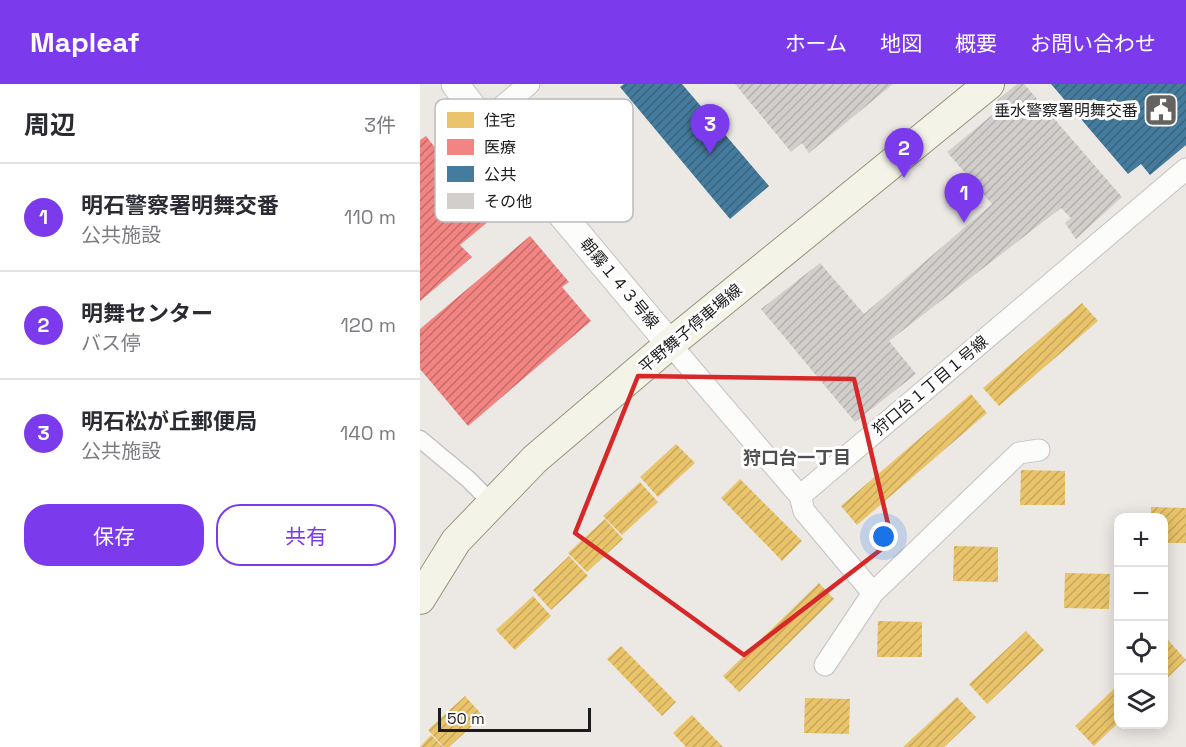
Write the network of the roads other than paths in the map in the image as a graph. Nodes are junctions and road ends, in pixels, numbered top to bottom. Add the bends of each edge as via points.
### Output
1 (455, 84) edge
2 (529, 84) edge
3 (961, 84) edge
4 (989, 84) edge
5 (466, 99) edge
6 (511, 99) edge
7 (1186, 169) edge
8 (568, 222) edge
9 (665, 337) junction
10 (420, 439) edge
11 (1039, 450) dead end
12 (483, 494) junction
13 (800, 496) junction
14 (420, 575) edge
15 (873, 593) junction
16 (420, 599) edge
17 (825, 665) dead end

1 - 5 street, 朝霧１４３号線
2 - 6 street
3 - 9 main road, 平野舞子停車場線
4 - 9 main road, 平野舞子停車場線
7 - 13 street, 狩口台１丁目１号線
8 - 9 street, 朝霧１４３号線
9 - 12 main road, 平野舞子停車場線 via 613,369
9 - 13 street
9 - 16 main road, 平野舞子停車場線 via 535,459 456,541
10 - 12 street
11 - 15 street via 1019,453
12 - 14 main road, 平野舞子停車場線
13 - 15 street via 804,511
15 - 17 street

